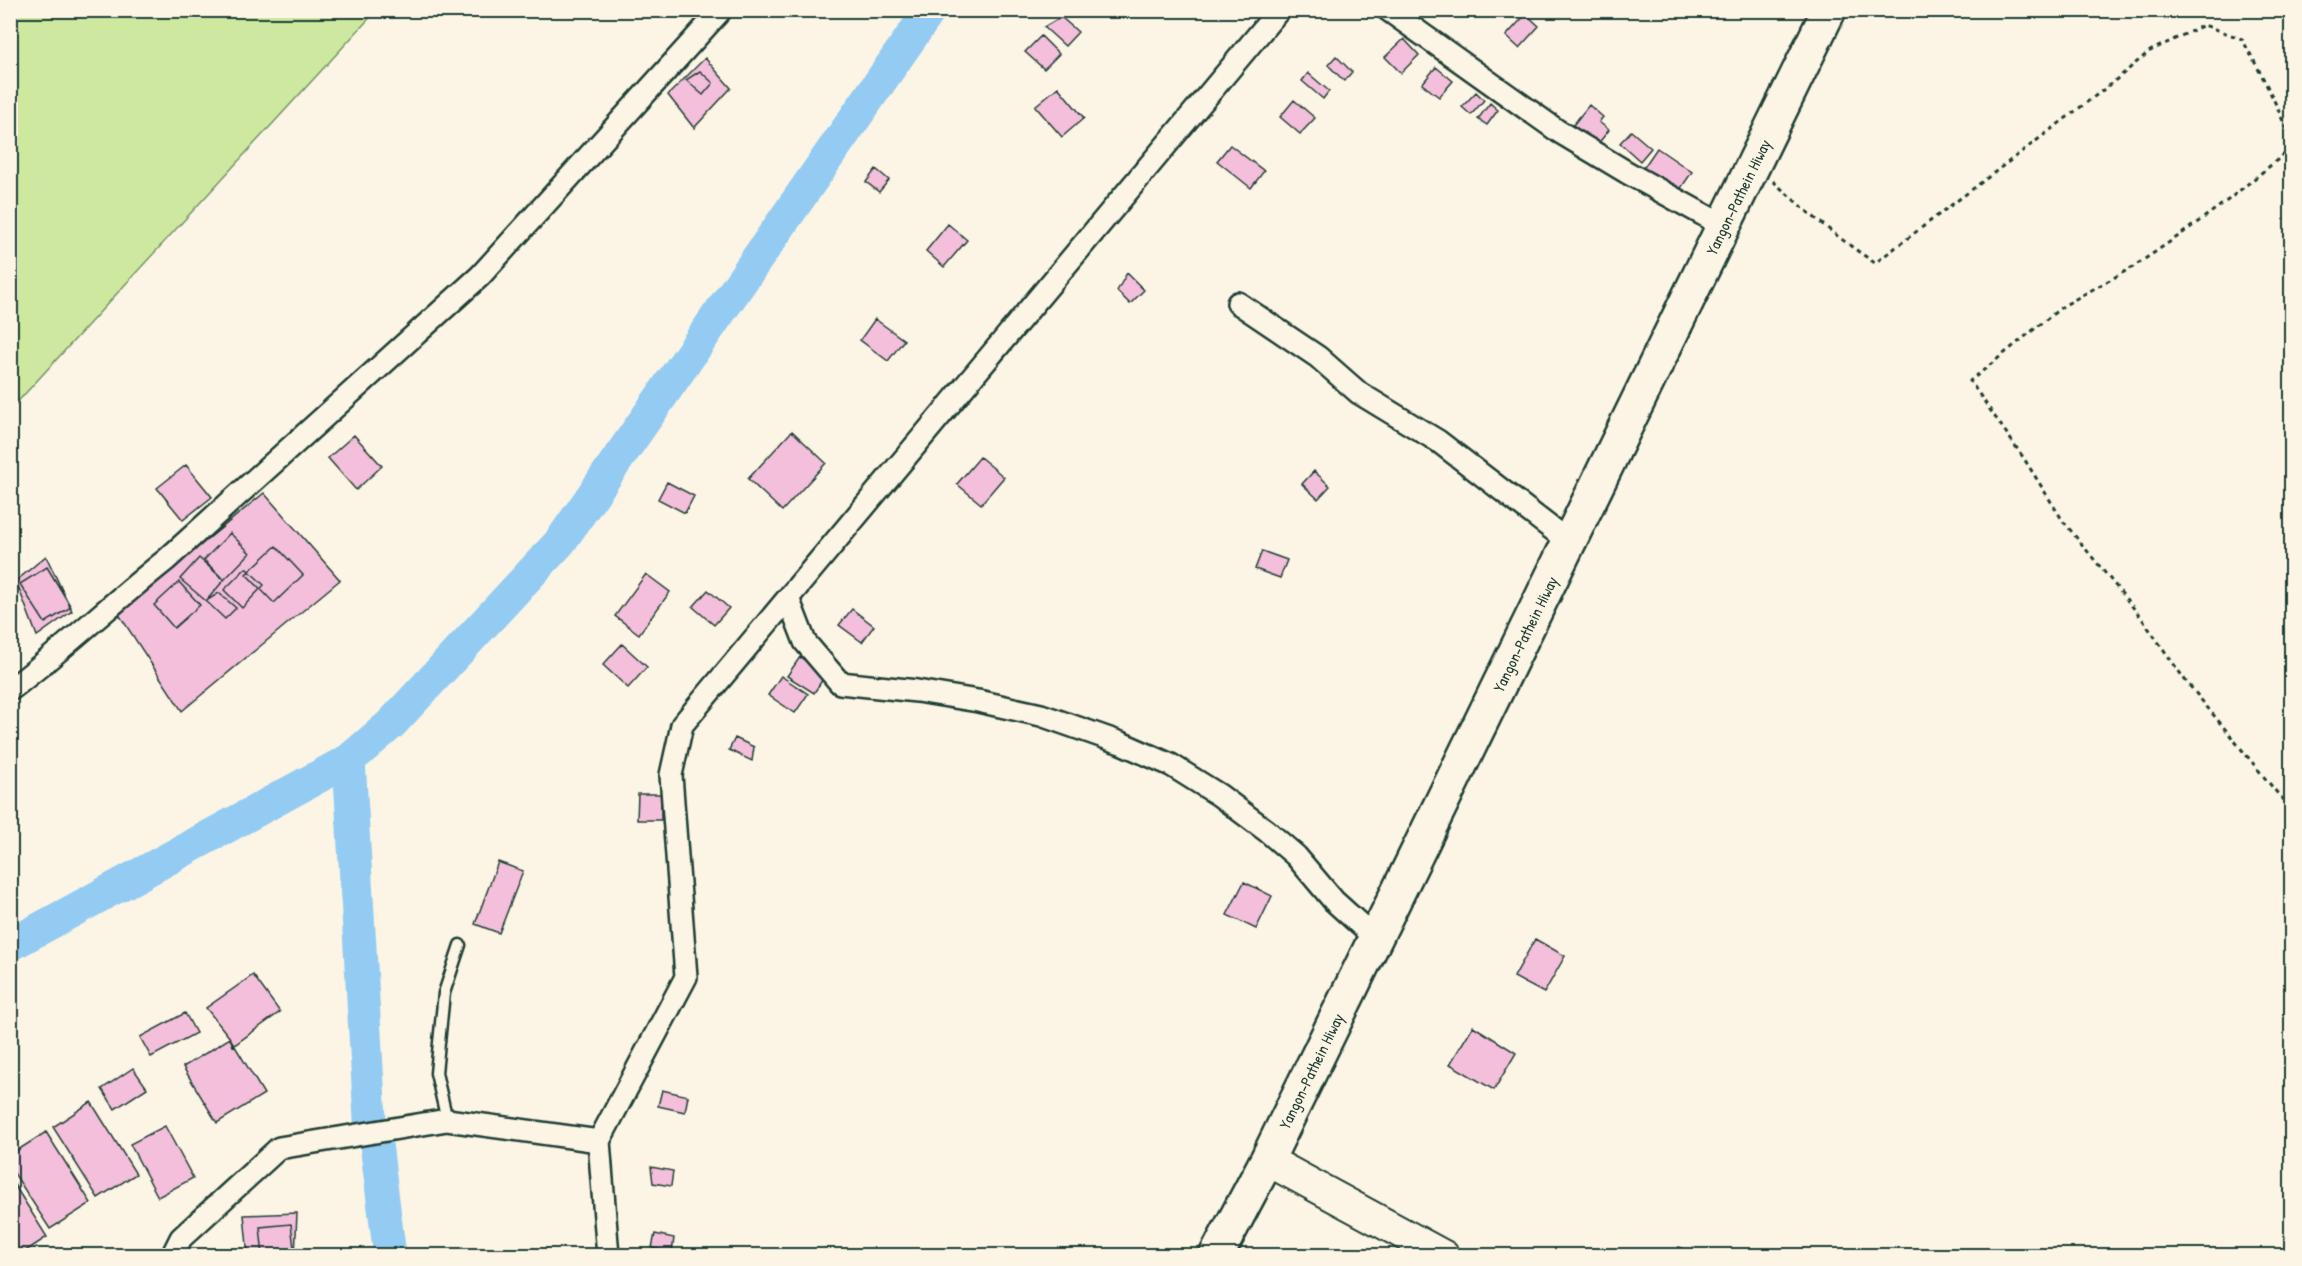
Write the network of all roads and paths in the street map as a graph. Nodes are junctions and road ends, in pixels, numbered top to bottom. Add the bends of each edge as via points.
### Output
1 (721, 10) edge
2 (1279, 10) edge
3 (1388, 10) edge
4 (1829, 10) edge
5 (2292, 146) edge
6 (1755, 162) junction
7 (1724, 226) junction
8 (1238, 303) dead end
9 (1569, 542) junction
10 (788, 598) junction
11 (10, 690) edge
12 (2292, 808) edge
13 (1376, 939) junction
14 (460, 945) dead end
15 (447, 1120) junction
16 (599, 1141) junction
17 (1267, 1160) junction
18 (172, 1256) edge
19 (608, 1256) edge
20 (1216, 1256) edge
21 (1444, 1256) edge

1 - 11 street via 480,276 166,560
2 - 10 street
3 - 7 street via 1558,131
4 - 6 highway, Yangon-Pathein Hiway
5 - 6 path via 2264,78 2242,39 2204,25 2150,51 1875,263 1798,205
5 - 12 path via 2228,200 2133,267 2063,306 1970,381 2063,521 2140,616 2185,680
6 - 7 highway, Yangon-Pathein Hiway
7 - 9 highway, Yangon-Pathein Hiway
8 - 9 street via 1318,357 1359,393 1438,441
9 - 13 highway, Yangon-Pathein Hiway
10 - 13 street via 805,642 840,683 916,691 1041,715 1172,765 1267,831
10 - 16 street via 682,725 671,775 686,977
13 - 17 highway, Yangon-Pathein Hiway
14 - 15 lane via 444,993 436,1073
15 - 16 street
15 - 18 street via 279,1148 181,1238
16 - 19 street
17 - 20 highway, Yangon-Pathein Hiway
17 - 21 street

